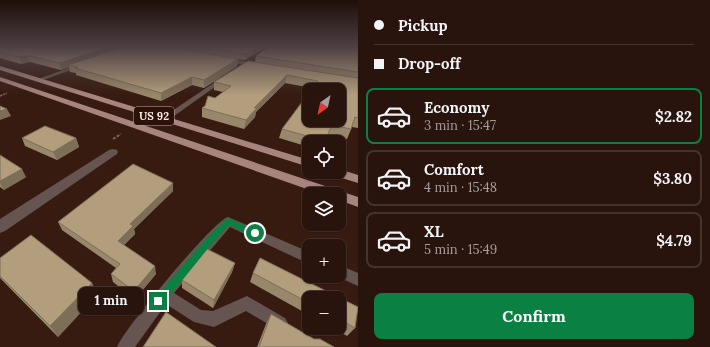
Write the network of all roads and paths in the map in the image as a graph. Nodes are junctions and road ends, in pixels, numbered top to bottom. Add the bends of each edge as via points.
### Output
1 (87, 63) edge
2 (228, 63) edge
3 (246, 63) edge
4 (0, 68) edge
5 (240, 68) junction
6 (268, 68) edge
7 (0, 79) edge
8 (38, 80) junction
9 (164, 119) junction
10 (113, 152) dead end
11 (302, 162) edge
12 (346, 175) edge
13 (358, 179) edge
14 (315, 187) edge
15 (346, 198) edge
16 (358, 202) edge
17 (0, 227) edge
18 (302, 255) edge
19 (346, 274) edge
20 (358, 280) edge
21 (164, 294) junction
22 (295, 331) edge
23 (125, 347) edge

1 - 8 street
2 - 5 street
3 - 5 street
4 - 8 main road, US 92
5 - 6 street
5 - 9 street
7 - 14 main road, US 92
8 - 9 main road, US 92
9 - 11 main road, US 92
10 - 17 street
12 - 13 main road
15 - 16 main road
18 - 21 lane via 228,221
19 - 20 lane
21 - 22 lane via 199,317 214,320 247,303
21 - 23 lane

